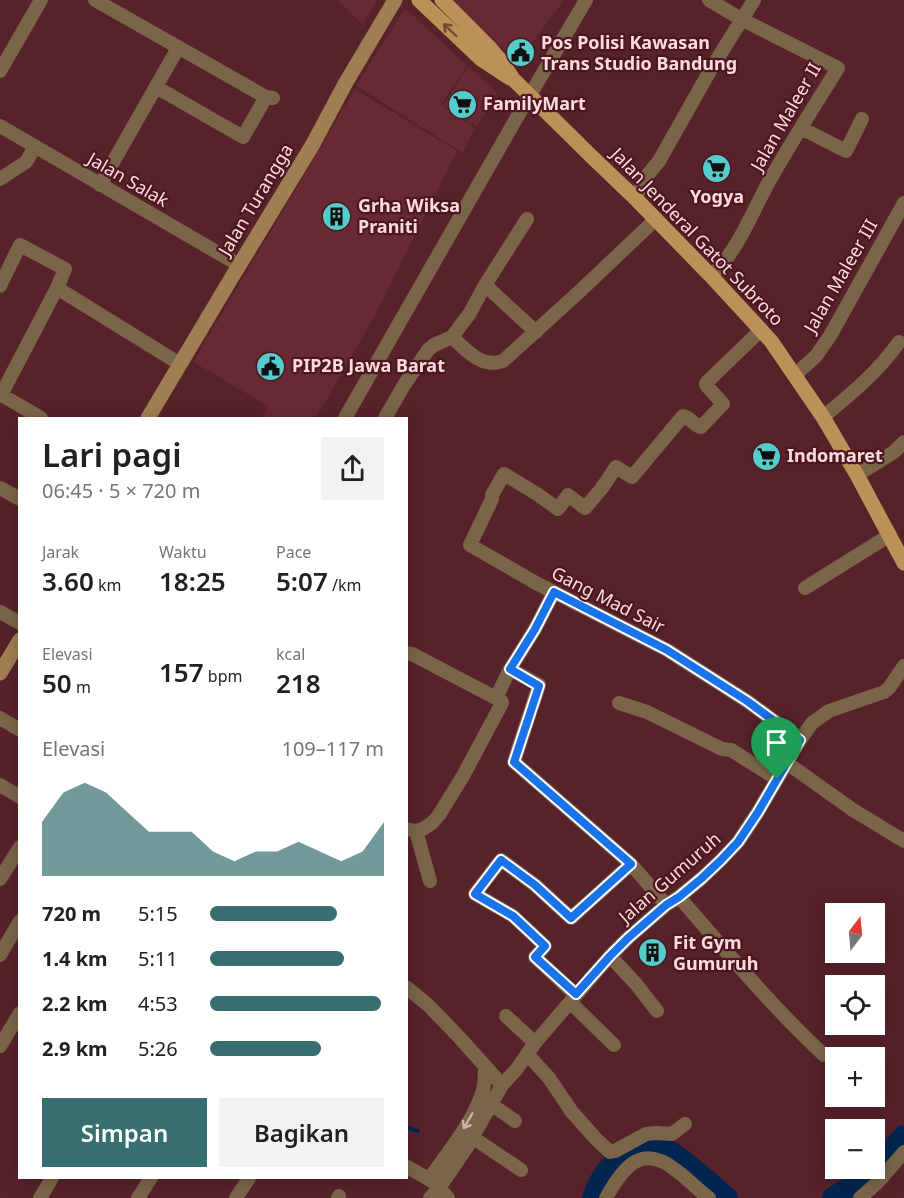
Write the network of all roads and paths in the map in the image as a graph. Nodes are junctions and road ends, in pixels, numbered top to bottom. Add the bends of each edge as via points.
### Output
1 (40, 0) edge
2 (95, 0) edge
3 (395, 0) edge
4 (419, 0) edge
5 (442, 0) edge
6 (586, 0) edge
7 (709, 0) edge
8 (754, 0) edge
9 (741, 19) junction
10 (178, 48) junction
11 (0, 71) edge
12 (513, 79) junction
13 (156, 87) junction
14 (530, 97) junction
15 (862, 119) dead end
16 (0, 126) edge
17 (801, 128) junction
18 (34, 147) junction
19 (0, 179) edge
20 (100, 185) junction
21 (635, 198) junction
22 (904, 202) edge
23 (527, 219) dead end
24 (656, 219) junction
25 (239, 265) junction
26 (711, 276) junction
27 (484, 285) junction
28 (0, 286) edge
29 (57, 288) junction
30 (761, 330) junction
31 (536, 332) junction
32 (452, 337) junction
33 (900, 342) dead end
34 (180, 364) junction
35 (800, 370) junction
36 (1, 394) edge
37 (39, 417) edge
38 (149, 417) edge
39 (346, 417) edge
40 (386, 417) edge
41 (823, 417) junction
42 (904, 442) edge
43 (857, 475) junction
44 (0, 488) edge
45 (18, 498) edge
46 (890, 535) junction
47 (904, 563) edge
48 (805, 588) dead end
49 (554, 592) junction
50 (0, 612) edge
51 (18, 622) edge
52 (18, 643) edge
53 (408, 653) edge
54 (904, 666) edge
55 (510, 669) junction
56 (0, 674) edge
57 (496, 698) junction
58 (619, 703) dead end
59 (0, 718) edge
60 (18, 729) edge
61 (800, 740) junction
62 (787, 763) junction
63 (777, 779) junction
64 (0, 785) edge
65 (18, 796) edge
66 (411, 830) edge
67 (904, 841) edge
68 (18, 850) edge
69 (631, 864) junction
70 (0, 879) edge
71 (430, 881) dead end
72 (679, 897) junction
73 (666, 905) junction
74 (18, 924) edge
75 (0, 955) edge
76 (610, 956) junction
77 (408, 989) edge
78 (573, 998) junction
79 (657, 1011) dead end
80 (18, 1016) edge
81 (506, 1016) dead end
82 (614, 1045) dead end
83 (0, 1046) edge
84 (527, 1054) junction
85 (825, 1055) dead end
86 (485, 1066) junction
87 (502, 1086) junction
88 (491, 1104) junction
89 (515, 1121) dead end
90 (686, 1124) dead end
91 (472, 1137) junction
92 (904, 1152) edge
93 (408, 1168) edge
94 (521, 1170) dead end
95 (51, 1179) edge
96 (150, 1179) edge
97 (248, 1179) edge
98 (436, 1191) edge
99 (40, 1198) edge
100 (138, 1198) edge
101 (236, 1198) edge
102 (606, 1198) edge
103 (709, 1198) edge
104 (860, 1198) edge

1 - 11 street
2 - 10 street
3 - 25 main road, Jalan Turangga
12 -> 4 main road, Jalan Jenderal Gatot Subroto via 481,59
5 - 12 main road, Jalan Jenderal Gatot Subroto via 490,48
6 - 14 street
7 - 9 street, Jalan Maleer II
8 - 9 street
9 - 17 street, Jalan Maleer II via 838,68
9 - 21 street
10 - 13 street
10 - 13 street via 270,98 243,137
12 - 14 main road, Jalan Jenderal Gatot Subroto
13 - 20 street
14 - 21 main road, Jalan Jenderal Gatot Subroto
14 - 39 street
15 - 17 street via 846,152
16 - 18 street, Jalan Salak
17 - 26 street, Jalan Maleer II via 733,250
18 - 19 street via 26,162
18 - 20 street, Jalan Salak
20 - 25 street, Jalan Salak
21 - 24 main road, Jalan Jenderal Gatot Subroto
22 - 35 street, Jalan Maleer III via 830,336
23 - 27 street
24 - 26 main road, Jalan Jenderal Gatot Subroto
24 - 31 street
25 - 34 main road, Jalan Turangga
26 - 30 main road, Jalan Jenderal Gatot Subroto
27 - 31 street
27 - 32 street
28 - 29 street via 20,245 65,268
29 - 34 street
29 - 36 street
30 - 35 main road, Jalan Jenderal Gatot Subroto
30 - 49 street, Gang Mad Sair via 707,382 723,404 700,427 682,416 632,477 616,467 585,508 568,495 558,509 504,474 471,546
31 - 32 street via 509,357 495,364 475,357
32 - 40 street via 428,350
33 - 41 street via 887,359
34 - 38 main road, Jalan Turangga
35 - 41 main road, Jalan Jenderal Gatot Subroto
36 - 37 street
41 - 43 main road, Jalan Jenderal Gatot Subroto
42 - 43 street
43 - 46 main road, Jalan Jenderal Gatot Subroto
44 - 45 street
46 - 47 main road, Jalan Jenderal Gatot Subroto
46 - 48 street
49 - 55 street
49 - 61 street, Gang Mad Sair via 667,650
50 - 51 street
52 - 56 main road
53 - 57 street
54 - 61 street, Jalan Gumuruh via 884,692 829,711 812,723
55 - 57 street
55 - 69 street via 539,686 514,762
57 - 66 street via 501,706 445,805 432,824
58 - 63 street via 731,750
59 - 60 street
61 - 62 street, Jalan Gumuruh
62 - 63 street, Jalan Gumuruh
62 - 67 street
63 - 72 street, Jalan Gumuruh via 738,842
64 - 65 street
66 - 71 street
68 - 70 street
69 - 73 street
69 - 78 street via 571,918 501,860 475,894 513,916 545,946 535,957
72 - 73 street, Jalan Gumuruh
72 - 85 street via 744,972
73 - 76 street, Jalan Gumuruh
74 - 75 street
76 - 78 street, Jalan Gumuruh
76 - 79 street
77 - 86 street
78 - 82 street
78 - 84 street, Jalan Gumuruh
80 - 83 street
81 - 84 street
84 - 87 street, Jalan Gumuruh
84 - 90 street via 572,1112 610,1152 646,1134 672,1134
86 - 87 street
86 -> 98 street via 480,1100
87 - 88 street, Jalan Gumuruh
88 - 89 street
88 - 91 street, Jalan Gumuruh
91 - 94 street
91 - 98 street, Jalan Gumuruh
92 - 104 street
93 - 98 street
95 - 99 street
96 - 100 street
97 - 101 street
102 - 103 street via 629,1165 653,1158 676,1169

